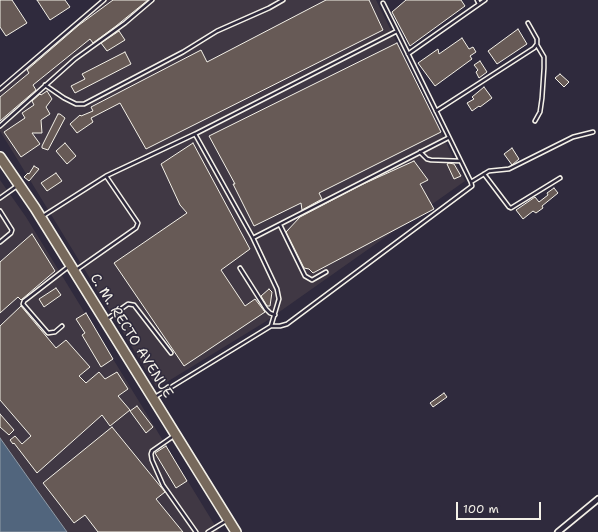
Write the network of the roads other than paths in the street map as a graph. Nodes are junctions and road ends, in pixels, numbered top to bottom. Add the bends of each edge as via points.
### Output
1 (104, 0) edge
2 (152, 0) edge
3 (283, 0) edge
4 (476, 0) edge
5 (485, 0) edge
6 (383, 3) dead end
7 (479, 4) junction
8 (528, 23) dead end
9 (397, 31) junction
10 (537, 44) junction
11 (408, 54) junction
12 (45, 85) junction
13 (0, 89) edge
14 (436, 111) junction
15 (535, 121) dead end
16 (0, 126) edge
17 (593, 132) dead end
18 (195, 134) junction
19 (448, 138) junction
20 (420, 152) junction
21 (1, 161) edge
22 (460, 161) junction
23 (484, 174) junction
24 (106, 176) junction
25 (560, 178) dead end
26 (471, 182) junction
27 (19, 185) junction
28 (0, 198) edge
29 (0, 211) edge
30 (40, 218) junction
31 (280, 225) junction
32 (253, 238) junction
33 (0, 242) edge
34 (240, 268) dead end
35 (72, 269) junction
36 (326, 272) dead end
37 (275, 315) junction
38 (105, 320) junction
39 (62, 326) dead end
40 (271, 326) junction
41 (171, 353) dead end
42 (153, 398) junction
43 (175, 435) junction
44 (598, 499) edge
45 (228, 519) junction
46 (196, 532) edge
47 (208, 532) edge
48 (236, 532) edge
49 (558, 532) edge

1 - 13 lane
2 - 12 lane
3 - 12 lane via 217,32 84,104 76,104
4 - 7 lane
5 - 7 lane
6 - 9 lane
7 - 11 lane
8 - 10 lane
9 - 11 lane
9 - 18 lane
10 - 14 lane
10 - 15 lane via 544,56 544,68 540,112
11 - 14 lane
12 - 16 lane
14 - 19 lane
17 - 23 lane via 573,137 509,169
18 - 24 lane
18 - 32 lane
19 - 20 lane
19 - 22 lane
20 - 22 lane via 431,160
20 - 31 lane
21 - 27 highway, C. M. RECTO AVENUE
22 - 26 lane
23 - 25 lane via 511,208
23 - 26 lane
24 - 30 lane
24 - 35 lane via 138,226
26 - 40 lane via 471,187 287,324
27 - 28 lane
27 - 30 highway, C. M. RECTO AVENUE
29 - 33 lane via 12,230 11,234
30 - 35 highway, C. M. RECTO AVENUE
31 - 32 lane
31 - 36 lane via 306,276 312,280
32 - 37 lane via 279,292 280,299
34 - 37 lane via 266,309
35 - 38 highway, C. M. RECTO AVENUE
35 - 39 lane via 23,304 48,333 55,332
37 - 40 lane
38 - 41 lane via 128,304 134,305
38 - 42 highway, C. M. RECTO AVENUE
40 - 42 lane
42 - 43 highway, C. M. RECTO AVENUE
43 - 45 highway, C. M. RECTO AVENUE
43 - 46 lane via 150,454 163,485
44 - 49 street
45 - 47 lane
45 - 48 highway, C. M. RECTO AVENUE

